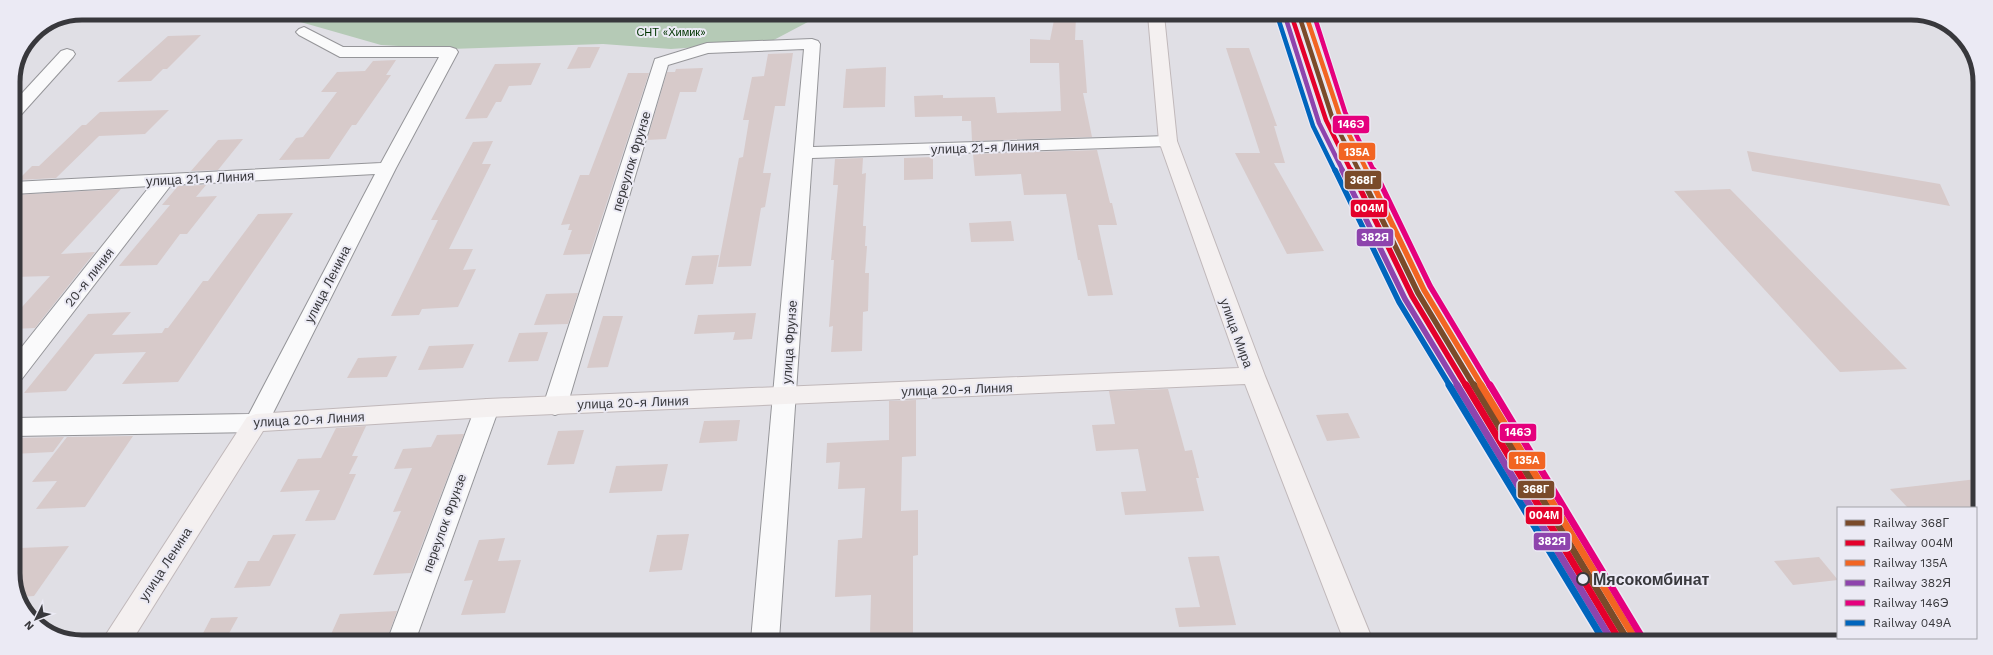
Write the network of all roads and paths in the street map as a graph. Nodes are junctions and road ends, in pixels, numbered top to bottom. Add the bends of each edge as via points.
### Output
1 (1156, 20) edge
2 (304, 32) dead end
3 (812, 44) joint
4 (67, 54) dead end
5 (20, 104) edge
6 (1168, 141) junction
7 (803, 153) junction
8 (387, 168) junction
9 (165, 180) junction
10 (20, 188) edge
11 (20, 365) edge
12 (1253, 376) junction
13 (784, 396) junction
14 (555, 406) junction
15 (487, 408) junction
16 (256, 422) junction
17 (20, 427) edge
18 (119, 635) edge
19 (403, 635) edge
20 (765, 635) edge
21 (1357, 635) edge

1 - 6 main road, улица Мира
2 - 8 street, улица Ленина via 340,52 450,52
3 - 7 street, улица Фрунзе
3 - 14 street, переулок Фрунзе via 707,48 661,62
4 - 5 street
6 - 7 street, улица 21-я Линия
6 - 12 main road, улица Мира
7 - 13 street, улица Фрунзе
8 - 9 street, улица 21-я Линия
8 - 16 street, улица Ленина
9 - 10 street, улица 21-я Линия
9 - 11 street, 20-я линия
12 - 13 main road, улица 20-я Линия
12 - 21 main road, улица Мира
13 - 14 main road, улица 20-я Линия
13 - 20 street, улица Фрунзе
14 - 15 main road, улица 20-я Линия
15 - 16 main road, улица 20-я Линия
15 - 19 street, переулок Фрунзе
16 - 17 street, улица 20-я Линия
16 - 18 main road, улица Ленина

